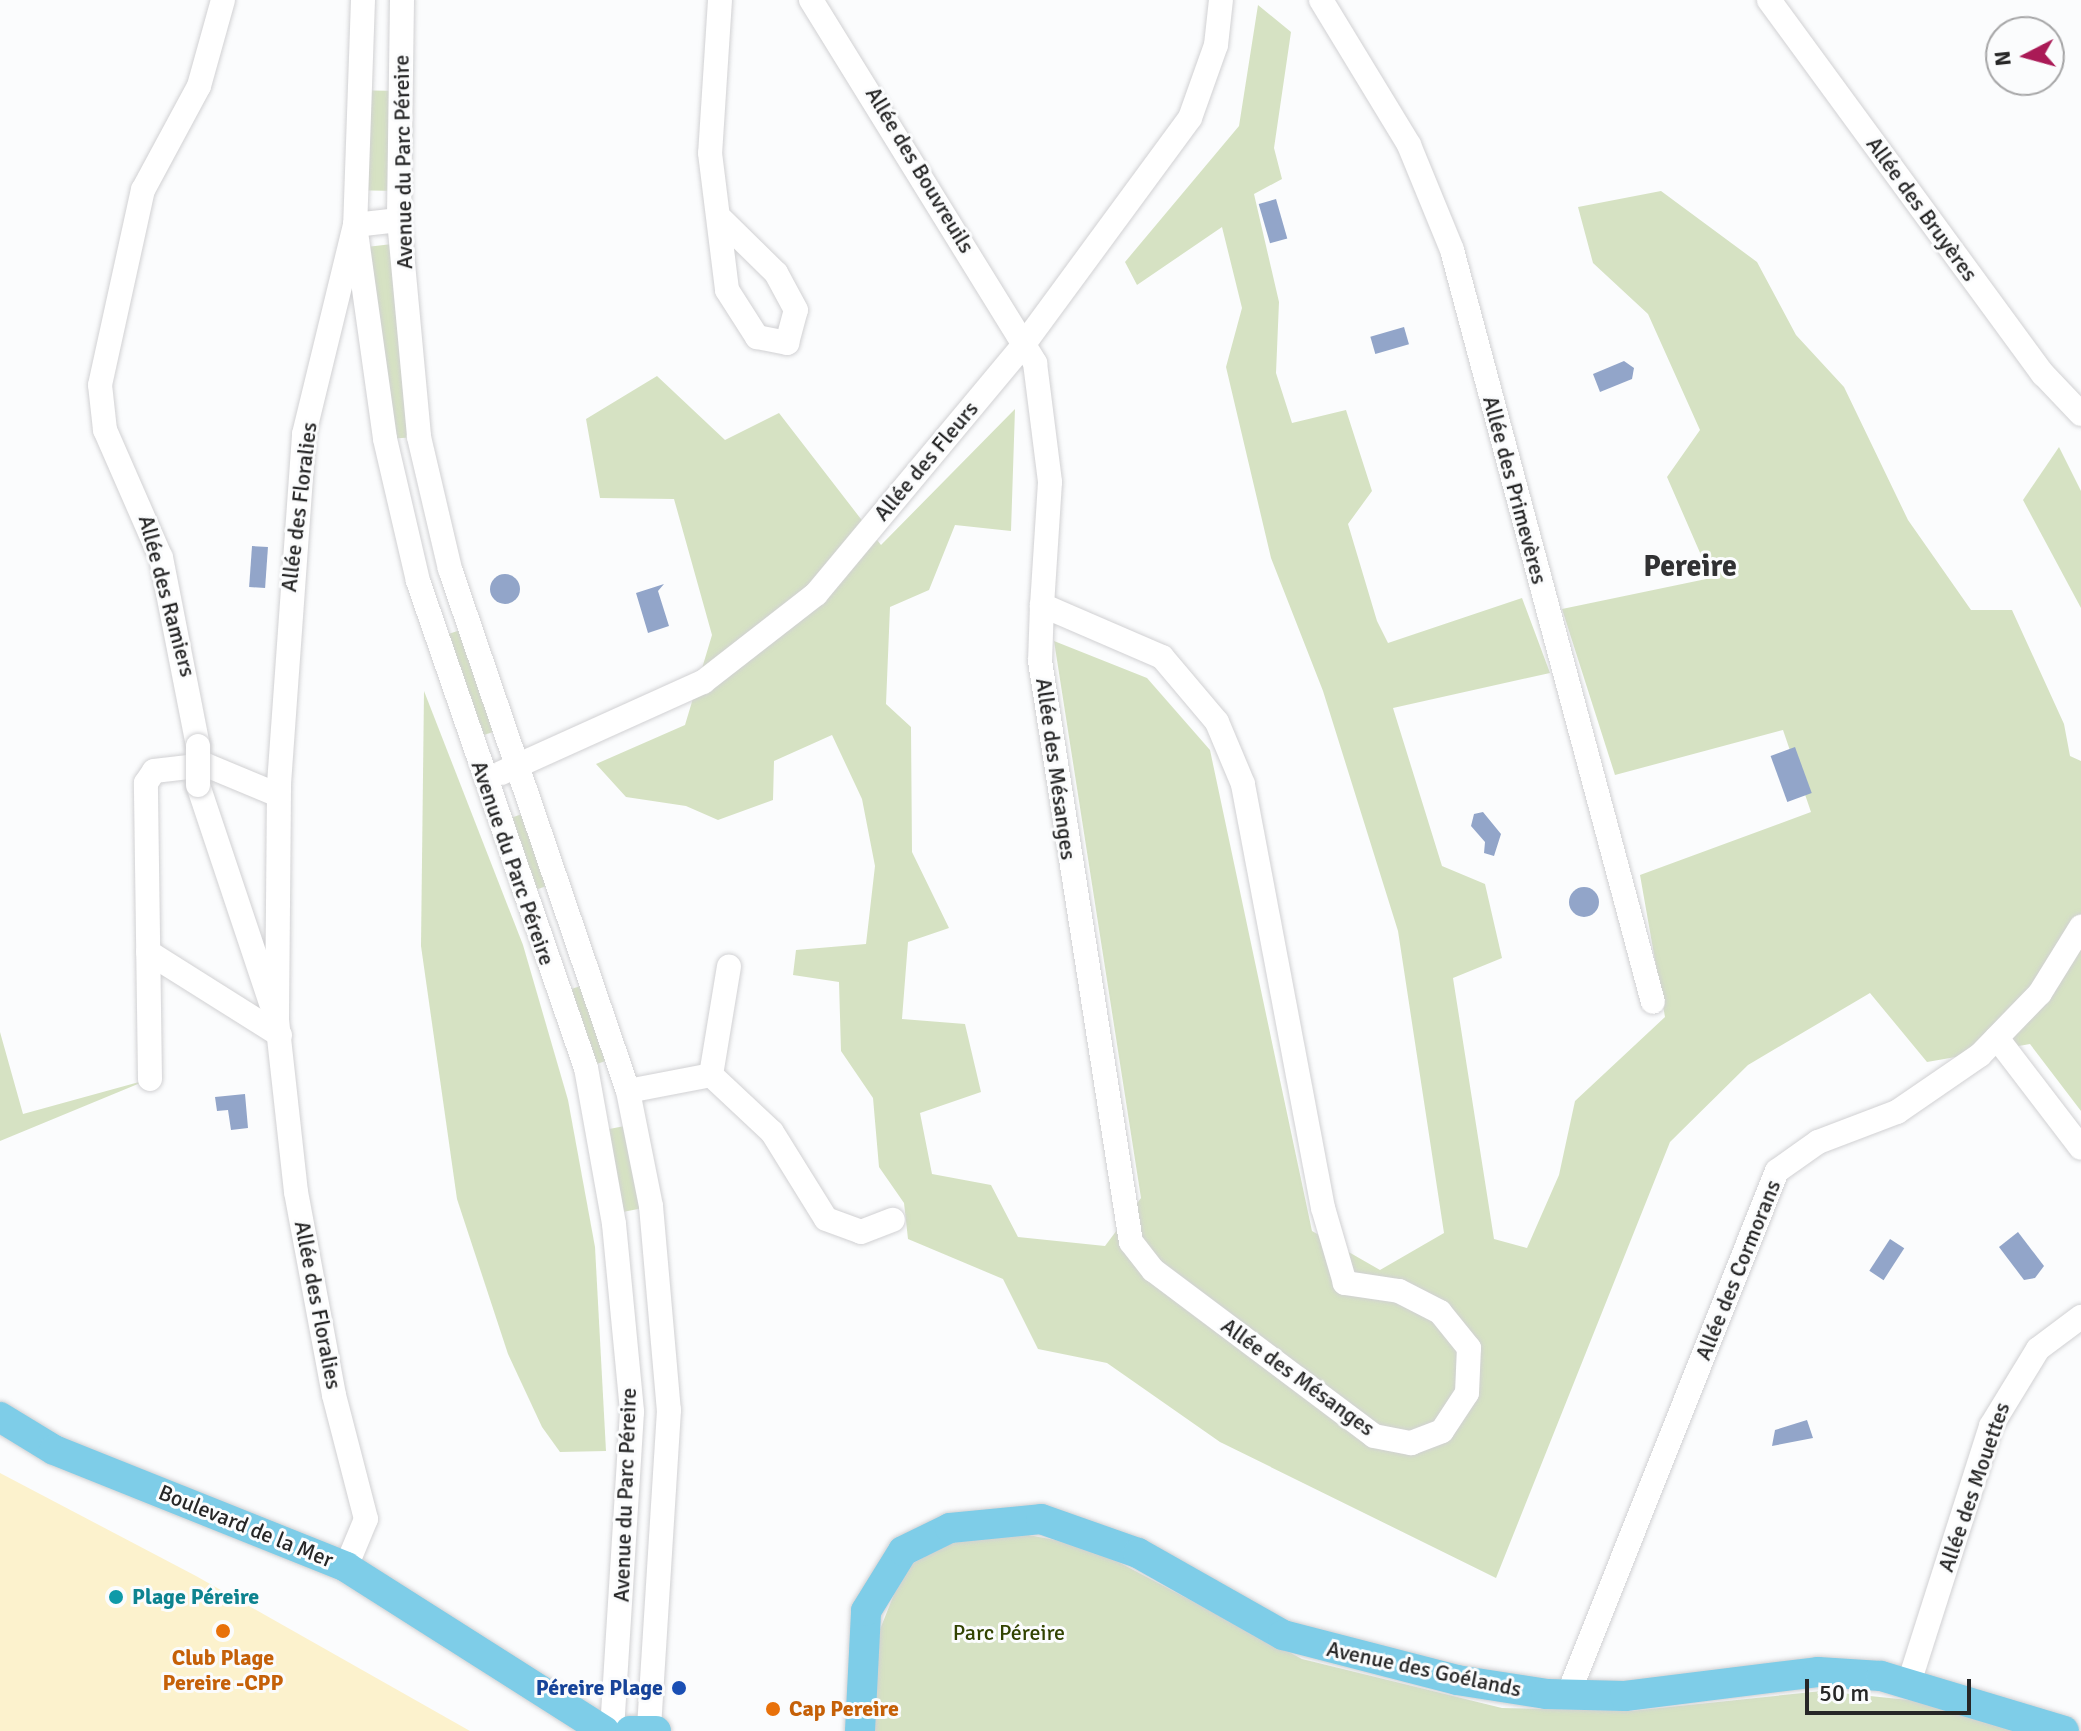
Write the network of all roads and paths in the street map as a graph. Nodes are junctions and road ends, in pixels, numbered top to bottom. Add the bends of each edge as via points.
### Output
1 (223, 0) edge
2 (363, 0) edge
3 (402, 0) edge
4 (720, 0) edge
5 (811, 0) edge
6 (1221, 0) edge
7 (1321, 0) edge
8 (1769, 0) edge
9 (399, 220) junction
10 (722, 220) junction
11 (355, 225) junction
12 (1024, 344) junction
13 (2081, 414) edge
14 (1042, 605) junction
15 (517, 768) junction
16 (484, 780) junction
17 (278, 795) junction
18 (2081, 927) edge
19 (148, 952) junction
20 (729, 966) dead end
21 (1653, 1002) dead end
22 (278, 1027) junction
23 (1997, 1038) junction
24 (711, 1075) junction
25 (150, 1079) dead end
26 (628, 1091) junction
27 (2081, 1148) edge
28 (893, 1220) dead end
29 (2081, 1317) edge
30 (0, 1417) edge
31 (346, 1567) junction
32 (1909, 1683) junction
33 (1568, 1695) junction
34 (645, 1729) edge
35 (604, 1731) edge
36 (612, 1731) edge
37 (860, 1731) edge
38 (2064, 1731) edge

1 - 22 street, Allée des Ramiers, bridge via 199,86 143,190 100,385 105,430 161,558 198,746 198,785
2 - 11 street, Avenue du Parc Péreire
3 - 9 street, Avenue du Parc Péreire
4 - 10 street via 710,153
5 - 12 street, Allée des Bouvreuils
6 - 12 street, Allée des Fleurs via 1216,45 1190,118
7 - 21 street, Allée des Primevères via 1409,145 1452,250
8 - 13 street, Allée des Bruyères via 2043,374
9 - 11 street
9 - 15 street, Avenue du Parc Péreire via 419,437 450,569
10 - 10 street via 727,290 757,337 787,343 796,310 776,273
11 - 16 street, Avenue du Parc Péreire via 388,454 418,581
11 - 17 street, Allée des Floralies via 304,434
12 - 14 street, Allée des Mésanges via 1035,363 1050,482
12 - 15 street, Allée des Fleurs via 816,594 703,682
14 - 14 street, Allée des Mésanges via 1040,661 1131,1242 1153,1270 1374,1436 1411,1443 1442,1431 1467,1393 1469,1348 1440,1312 1399,1291 1345,1283 1323,1208 1243,784 1217,722 1162,657
15 - 16 street, Allée des Fleurs
15 - 26 street, Avenue du Parc Péreire
16 - 36 street, Avenue du Parc Péreire via 586,1068 614,1224 632,1412
17 - 19 street via 206,765 154,771 146,783
17 - 22 street, Allée des Floralies
18 - 23 street, Allée des Cormorans via 2040,993
19 - 22 street
19 - 25 street
20 - 24 street
22 - 31 street, Allée des Floralies via 296,1192 334,1395 366,1519
23 - 27 street
23 - 33 street, Allée des Cormorans via 1897,1112 1818,1142 1777,1171
24 - 26 street
24 - 28 street via 772,1132 826,1219 861,1232
26 - 34 street, Avenue du Parc Péreire via 651,1206 669,1410
29 - 32 street, Allée des Mouettes via 2038,1349 1991,1426
30 - 31 main road, Boulevard de la Mer via 54,1450
31 - 35 main road, Boulevard de la Mer
32 - 33 main road, Avenue des Goélands via 1818,1672 1625,1696
32 - 38 main road, Avenue des Goélands
33 - 37 main road, Avenue des Goélands via 1412,1671 1283,1635 1138,1553 1041,1519 950,1528 903,1551 866,1611

